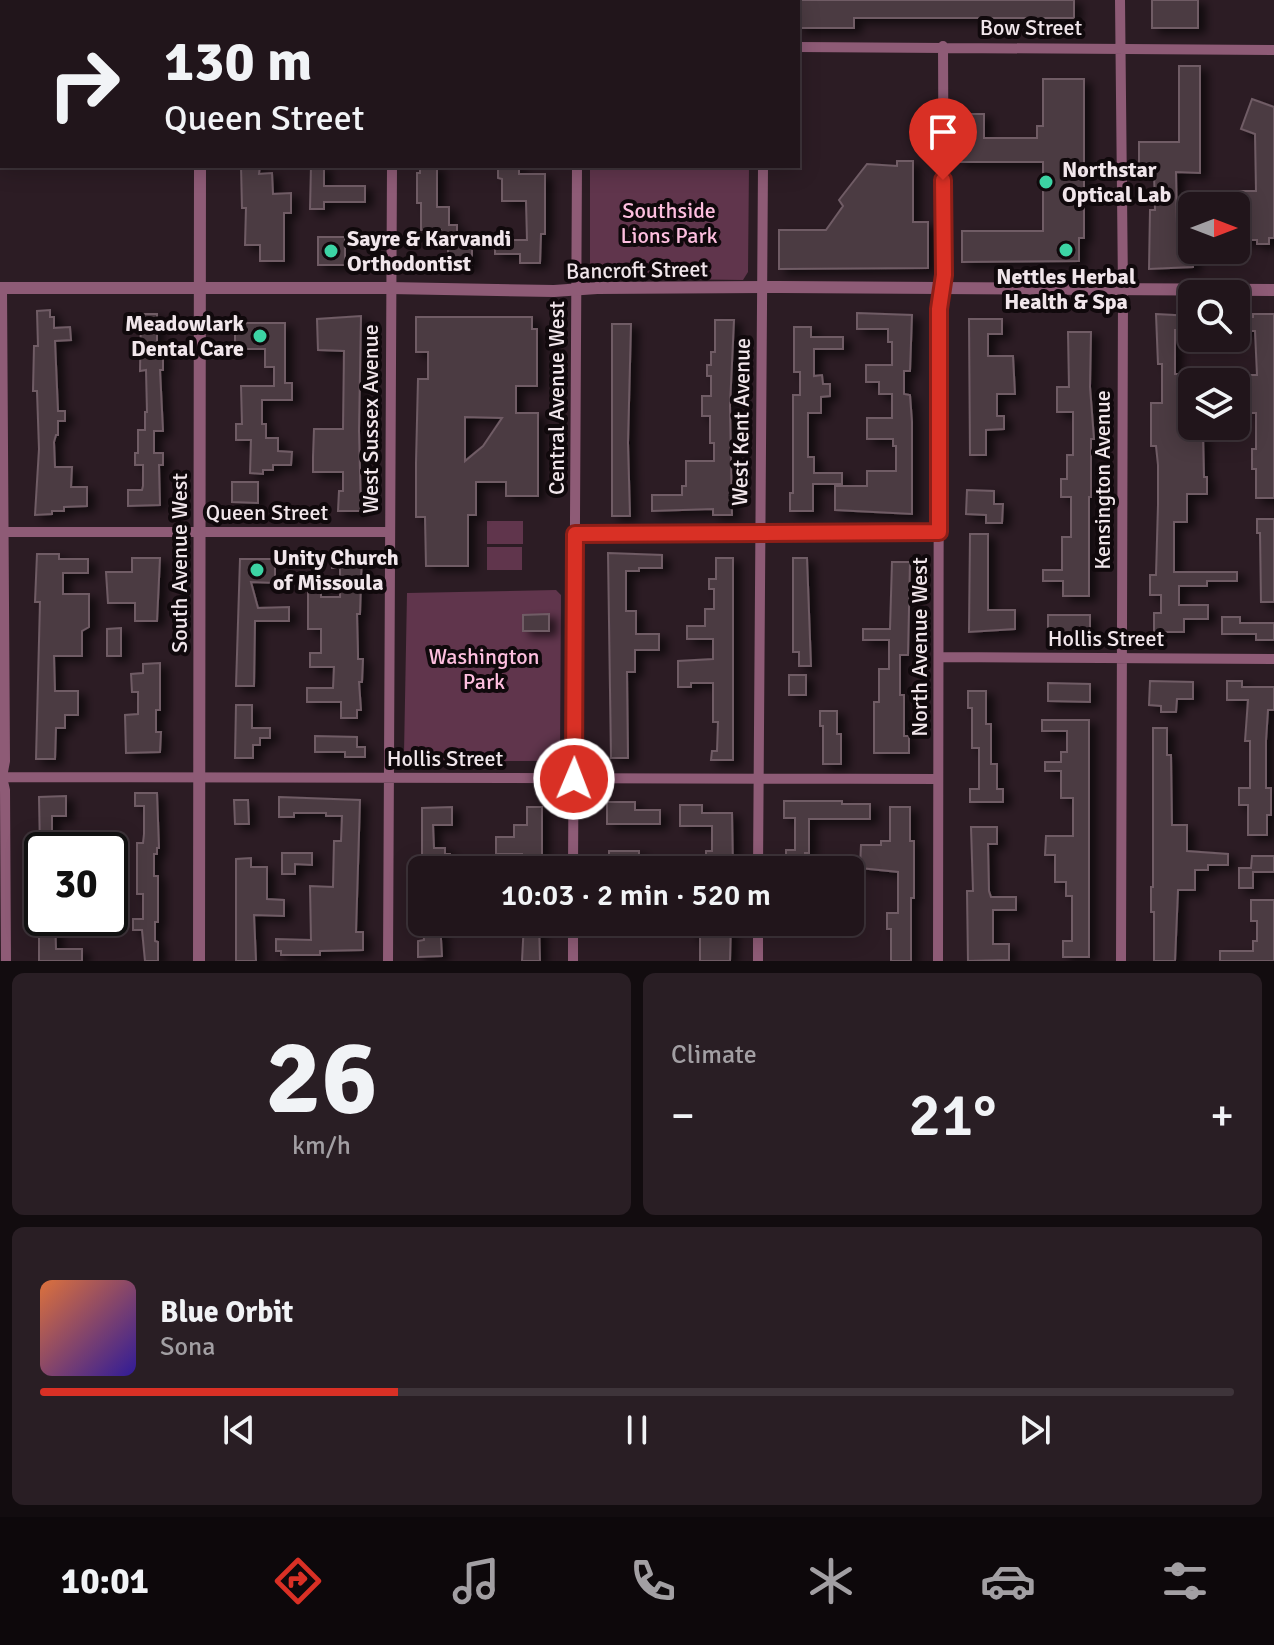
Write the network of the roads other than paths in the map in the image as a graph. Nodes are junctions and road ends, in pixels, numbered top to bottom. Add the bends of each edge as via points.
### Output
1 (1120, 0) edge
2 (943, 46) junction
3 (800, 47) edge
4 (1121, 47) junction
5 (1271, 48) edge
6 (200, 168) edge
7 (392, 168) edge
8 (577, 168) edge
9 (763, 168) edge
10 (763, 287) junction
11 (1, 288) edge
12 (390, 288) junction
13 (943, 288) junction
14 (201, 289) junction
15 (1123, 290) junction
16 (1274, 290) edge
17 (576, 291) junction
18 (1, 532) edge
19 (199, 532) junction
20 (389, 532) junction
21 (760, 532) junction
22 (939, 532) junction
23 (575, 534) junction
24 (939, 657) junction
25 (1122, 657) junction
26 (1274, 659) edge
27 (1, 777) edge
28 (199, 777) junction
29 (759, 778) junction
30 (391, 779) junction
31 (574, 779) junction
32 (938, 779) junction
33 (573, 856) edge
34 (758, 856) edge
35 (573, 936) edge
36 (758, 936) edge
37 (6, 961) edge
38 (199, 961) edge
39 (388, 961) edge
40 (573, 961) edge
41 (758, 961) edge
42 (938, 961) edge
43 (1121, 961) edge

1 - 4 street, Kensington Avenue
2 - 3 street, Bow Street
2 - 4 street, Bow Street
2 - 13 street, North Avenue West
4 - 5 street, Bow Street
4 - 15 street, Kensington Avenue
6 - 14 street, South Avenue West
7 - 12 street, West Sussex Avenue
8 - 17 street, Central Avenue West
9 - 10 street, West Kent Avenue
10 - 13 street, Bancroft Street
10 - 17 street, Bancroft Street
10 - 21 street, West Kent Avenue
11 - 14 street, Bancroft Street
11 - 18 street
12 - 14 street, Bancroft Street
12 - 17 street, Bancroft Street
12 - 20 street, West Sussex Avenue
13 - 15 street, Bancroft Street
13 - 22 street, North Avenue West
14 - 19 street, South Avenue West
15 - 16 street, Bancroft Street
15 - 25 street, Kensington Avenue
17 - 23 street, Central Avenue West
18 - 19 street, Queen Street
18 - 27 street
19 - 20 street, Queen Street
19 - 28 street, South Avenue West
20 - 30 street, West Sussex Avenue
21 - 22 street
21 - 23 street
21 - 29 street, West Kent Avenue
22 - 24 street, North Avenue West
23 - 31 street, Central Avenue West
24 - 25 street, Hollis Street
24 - 32 street, North Avenue West
25 - 26 street, Hollis Street
25 - 43 street, Kensington Avenue
27 - 28 street, Hollis Street
27 - 37 street
28 - 30 street, Hollis Street
28 - 38 street, South Avenue West
29 - 31 street, Hollis Street
29 - 32 street, Hollis Street
29 - 34 street, West Kent Avenue
30 - 31 street, Hollis Street
30 - 39 street, West Sussex Avenue
31 - 33 street, Central Avenue West
32 - 42 street, North Avenue West
35 - 40 street
36 - 41 street

